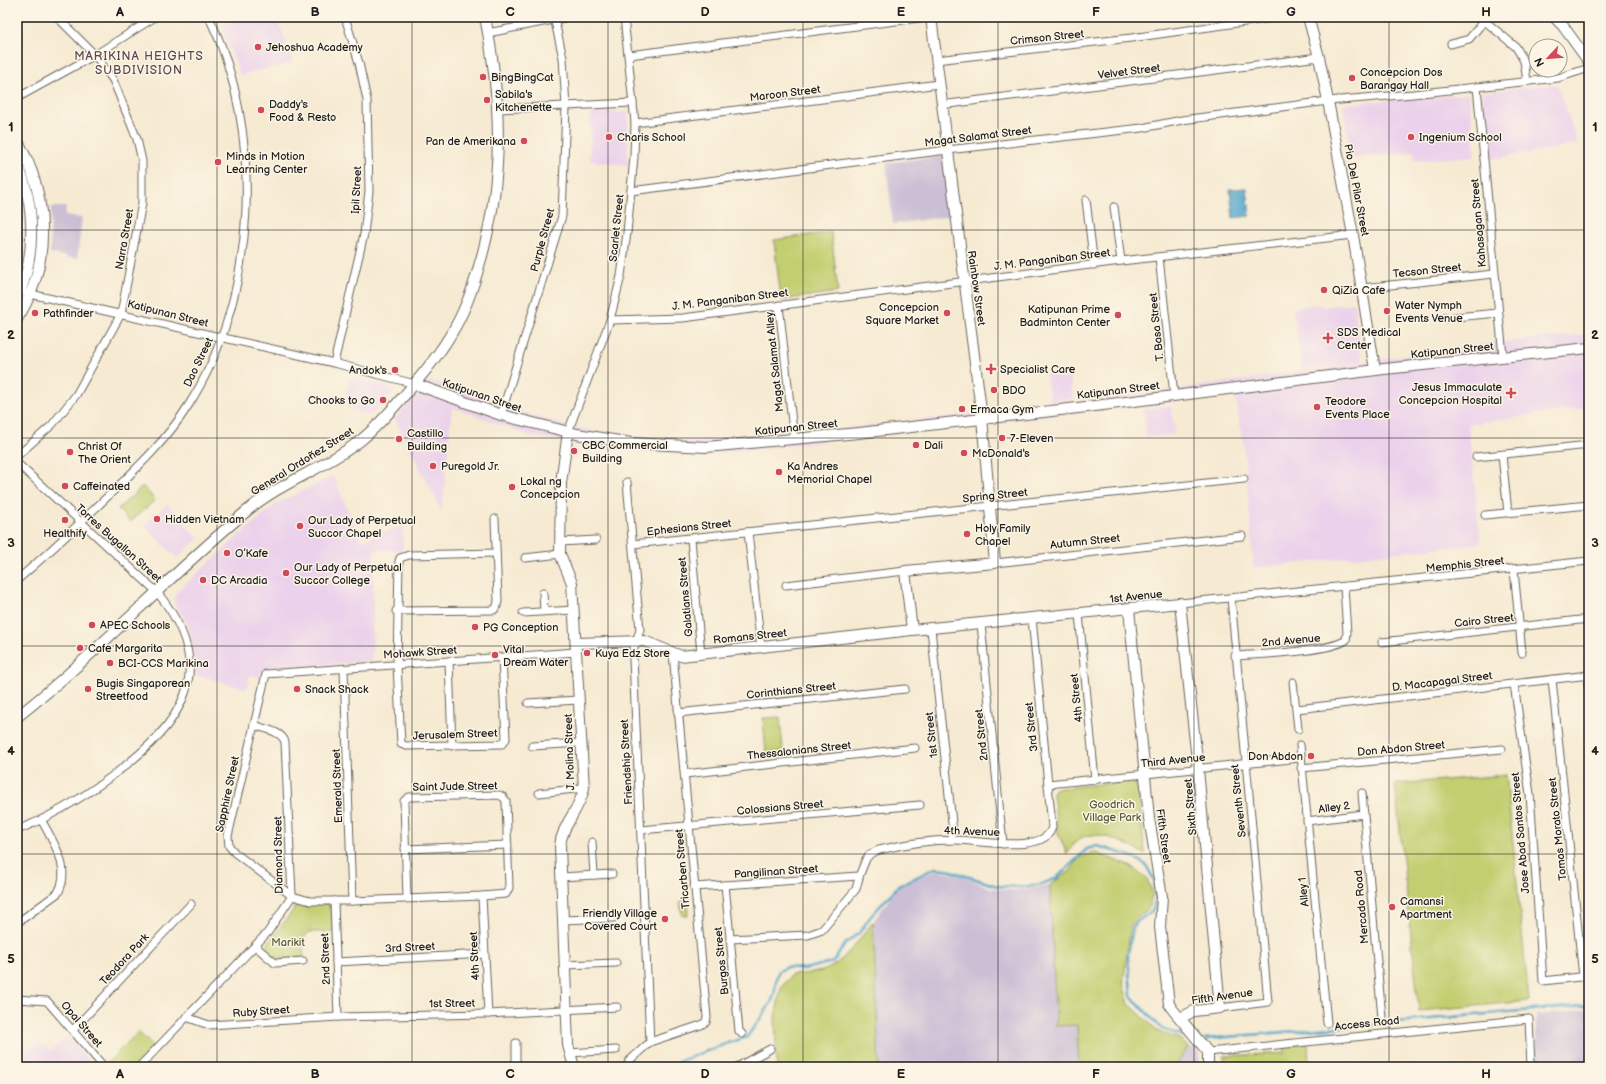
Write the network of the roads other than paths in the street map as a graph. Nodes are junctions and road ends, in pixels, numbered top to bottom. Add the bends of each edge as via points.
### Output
1 (57, 17) edge
2 (155, 17) edge
3 (209, 17) edge
4 (345, 17) edge
5 (485, 17) edge
6 (568, 17) edge
7 (624, 17) edge
8 (927, 17) edge
9 (931, 17) edge
10 (1280, 17) edge
11 (1308, 17) edge
12 (1554, 17) edge
13 (554, 18) edge
14 (1482, 19) edge
15 (488, 33) junction
16 (1451, 44) dead end
17 (95, 55) junction
18 (629, 55) junction
19 (1319, 57) junction
20 (936, 60) junction
21 (1589, 62) edge
22 (1589, 68) edge
23 (1527, 81) junction
24 (939, 84) junction
25 (1477, 87) junction
26 (17, 98) edge
27 (1328, 101) junction
28 (634, 102) junction
29 (941, 105) junction
30 (566, 107) junction
31 (498, 109) junction
32 (635, 123) junction
33 (17, 140) edge
34 (947, 150) junction
35 (17, 163) edge
36 (631, 190) junction
37 (1086, 200) dead end
38 (1114, 207) dead end
39 (1353, 235) junction
40 (1160, 257) junction
41 (1122, 261) junction
42 (1094, 265) junction
43 (1494, 274) junction
44 (964, 281) junction
45 (1362, 288) junction
46 (23, 295) edge
47 (779, 305) junction
48 (1498, 313) junction
49 (121, 314) junction
50 (1445, 318) dead end
51 (17, 319) edge
52 (610, 320) junction
53 (222, 338) junction
54 (1589, 348) edge
55 (1503, 356) junction
56 (334, 363) junction
57 (1375, 370) junction
58 (415, 384) junction
59 (1174, 395) junction
60 (501, 415) junction
61 (982, 418) junction
62 (568, 432) junction
63 (794, 440) junction
64 (1589, 445) edge
65 (1502, 455) junction
66 (17, 456) edge
67 (1476, 457) dead end
68 (17, 463) edge
69 (1244, 479) dead end
70 (627, 482) dead end
71 (1589, 505) edge
72 (989, 506) junction
73 (1508, 512) junction
74 (1485, 515) dead end
75 (495, 519) dead end
76 (80, 523) junction
77 (748, 532) junction
78 (1242, 536) dead end
79 (691, 538) junction
80 (596, 540) dead end
81 (560, 542) junction
82 (633, 544) junction
83 (496, 552) junction
84 (560, 554) junction
85 (525, 558) dead end
86 (1589, 561) edge
87 (995, 563) junction
88 (1514, 570) junction
89 (905, 571) junction
90 (17, 580) edge
91 (786, 584) dead end
92 (1344, 587) junction
93 (157, 592) junction
94 (543, 593) dead end
95 (1230, 598) junction
96 (1180, 603) junction
97 (1129, 608) junction
98 (574, 610) junction
99 (544, 611) junction
100 (396, 612) junction
101 (523, 613) dead end
102 (1079, 614) junction
103 (1032, 618) junction
104 (1589, 620) edge
105 (981, 624) junction
106 (1519, 627) junction
107 (931, 629) junction
108 (912, 630) junction
109 (637, 640) junction
110 (1382, 642) dead end
111 (761, 647) junction
112 (576, 648) junction
113 (1522, 653) dead end
114 (673, 654) junction
115 (701, 654) junction
116 (1236, 656) junction
117 (502, 658) junction
118 (449, 661) junction
119 (397, 665) junction
120 (344, 669) junction
121 (266, 674) joint
122 (1588, 675) edge
123 (1552, 679) junction
124 (1293, 682) dead end
125 (1514, 684) junction
126 (1589, 689) edge
127 (905, 690) dead end
128 (578, 700) junction
129 (528, 703) dead end
130 (1296, 709) junction
131 (678, 713) junction
132 (17, 717) edge
133 (254, 725) junction
134 (1298, 729) dead end
135 (580, 743) junction
136 (1300, 745) dead end
137 (452, 746) junction
138 (532, 746) dead end
139 (915, 748) dead end
140 (1502, 749) dead end
141 (1300, 758) junction
142 (1245, 763) junction
143 (1301, 768) junction
144 (1198, 769) junction
145 (685, 774) junction
146 (1145, 774) junction
147 (1095, 780) junction
148 (1048, 784) junction
149 (584, 788) junction
150 (539, 793) dead end
151 (1362, 793) dead end
152 (920, 805) dead end
153 (1364, 814) junction
154 (42, 821) junction
155 (1307, 821) junction
156 (690, 826) junction
157 (17, 830) edge
158 (641, 830) junction
159 (1050, 834) joint
160 (951, 840) junction
161 (592, 842) dead end
162 (1003, 844) junction
163 (508, 845) junction
164 (405, 850) junction
165 (612, 874) dead end
166 (594, 875) junction
167 (859, 876) junction
168 (561, 877) junction
169 (725, 885) junction
170 (694, 887) junction
171 (292, 896) junction
172 (482, 896) junction
173 (407, 898) junction
174 (334, 901) junction
175 (352, 901) junction
176 (191, 904) dead end
177 (613, 918) dead end
178 (563, 920) junction
179 (17, 923) edge
180 (730, 939) junction
181 (255, 946) junction
182 (485, 954) junction
183 (303, 962) dead end
184 (336, 962) junction
185 (616, 963) dead end
186 (565, 965) junction
187 (1586, 976) edge
188 (17, 999) edge
189 (1268, 1002) joint
190 (617, 1007) dead end
191 (1220, 1008) junction
192 (567, 1009) junction
193 (488, 1014) junction
194 (338, 1017) junction
195 (186, 1018) junction
196 (1382, 1018) dead end
197 (1183, 1021) junction
198 (1327, 1023) dead end
199 (73, 1030) junction
200 (742, 1034) dead end
201 (650, 1042) junction
202 (516, 1043) dead end
203 (770, 1049) dead end
204 (616, 1050) dead end
205 (1208, 1052) junction
206 (569, 1053) junction
207 (17, 1063) edge
208 (747, 1064) edge
209 (19, 1067) edge
210 (104, 1067) edge
211 (140, 1067) edge
212 (516, 1067) edge
213 (574, 1067) edge
214 (627, 1067) edge
215 (737, 1067) edge
216 (1208, 1067) edge
217 (1531, 1067) edge

1 - 17 street, Narra Street
2 - 17 street
3 - 53 street, Dao Street via 227,61 239,108 246,179 246,223 237,281
4 - 56 street, Ipil Street via 367,100 369,191 364,234
5 - 15 street, General Ordoñez Street
6 - 13 street
7 - 18 street, Scarlet Street
8 - 18 street
9 - 20 street, Rainbow Street
10 - 20 street, Crimson Street via 1131,38
11 - 19 street, Pio Del Pilar Street
12 - 21 street
13 - 15 street
13 - 30 street, Purple Street via 562,58
14 - 16 street via 1469,39
14 - 23 street via 1516,48 1524,61
15 - 31 street, General Ordoñez Street
17 - 26 street
17 - 49 street, Narra Street via 113,80 134,128 142,161 142,203
18 - 28 street, Scarlet Street
19 - 27 street, Pio Del Pilar Street
19 - 29 street, Velvet Street
20 - 24 street, Rainbow Street
22 - 23 street, Magat Salamat Street via 1558,78
23 - 25 street, Magat Salamat Street
24 - 29 street, Rainbow Street
24 - 32 street, Maroon Street
25 - 27 street, Magat Salamat Street
25 - 43 street, Kahasagan Street
27 - 34 street, Magat Salamat Street via 1182,120 1142,128
27 - 39 street, Pio Del Pilar Street
28 - 30 street
28 - 32 street, Scarlet Street
29 - 34 street, Rainbow Street
30 - 31 street
30 - 60 street, Purple Street via 562,216
31 - 58 street, General Ordoñez Street via 496,191 478,269 470,295 454,330
32 - 36 street, Scarlet Street
33 - 46 street via 37,184 42,213 39,262
34 - 36 street, Magat Salamat Street
34 - 44 street, Rainbow Street
35 - 46 street via 27,192 31,222
36 - 52 street, Scarlet Street via 621,276
37 - 42 street
38 - 41 street
39 - 40 street, J. M. Panganiban Street
39 - 45 street, Pio Del Pilar Street
40 - 41 street, J. M. Panganiban Street
40 - 59 street, T. Basa Street
41 - 42 street, J. M. Panganiban Street
42 - 44 street, J. M. Panganiban Street
43 - 45 street, Tecson Street
43 - 48 street, Kahasagan Street
44 - 47 street, J. M. Panganiban Street
44 - 61 street, Rainbow Street
45 - 57 street, Pio Del Pilar Street
46 - 49 street, Katipunan Street
46 - 51 street
47 - 52 street, J. M. Panganiban Street via 683,318
47 - 63 street, Magat Salamat Alley
48 - 50 street
48 - 55 street, Kahasagan Street
49 - 53 street, Katipunan Street
49 - 66 street, Narra Street via 76,395 52,425
52 - 62 street, Scarlet Street
53 - 56 street, Katipunan Street
53 - 76 street, Dao Street via 189,405 171,429 143,462
54 - 55 street, Katipunan Street
55 - 57 street, Katipunan Street
56 - 58 street, Katipunan Street
57 - 59 street, Katipunan Street
58 - 60 street, Katipunan Street
58 - 93 street, General Ordoñez Street via 362,439 332,460 283,485 256,504
59 - 61 street, Katipunan Street
60 - 62 street, Katipunan Street
61 - 63 street, Katipunan Street
61 - 72 street, Rainbow Street
62 - 63 street, Katipunan Street via 631,443 693,447
62 - 81 street, J. Molina Street via 561,483
64 - 65 street
65 - 67 street
65 - 73 street
68 - 76 street, Torres Bugallon Street
69 - 72 street, Spring Street
70 - 82 street, Friendship Street
71 - 73 street
72 - 77 street, Spring Street
72 - 87 street, Rainbow Street
73 - 74 street
75 - 83 street
76 - 90 street, Dao Street
76 - 93 street, Torres Bugallon Street
77 - 79 street, Ephesians Street
77 - 111 street
78 - 87 street, Autumn Street
79 - 82 street, Ephesians Street
79 - 115 street, Galatians Street
80 - 81 street
81 - 84 street, J. Molina Street
82 - 109 street, Friendship Street via 640,630
83 - 100 street via 409,555 400,558
83 - 100 street via 498,606 494,610
84 - 85 street
84 - 98 street, J. Molina Street via 572,583
86 - 88 street, Memphis Street
87 - 89 street, Autumn Street
88 - 92 street, Memphis Street
88 - 106 street
89 - 91 street, Autumn Street
89 - 108 street
92 - 95 street, 1st Avenue
92 - 116 street, 2nd Avenue via 1346,640 1324,648
93 - 132 street, General Ordoñez Street via 56,686
93 - 154 street, Torres Bugallon Street via 180,624 186,640 188,678 179,708 162,733 142,753 83,798
94 - 99 street
95 - 96 street, 1st Avenue
95 - 116 street, Seventh Street
96 - 97 street, 1st Avenue
96 - 144 street, Sixth Street
97 - 102 street, 1st Avenue
97 - 146 street, Fifth Street
98 - 99 street
98 - 112 street, J. Molina Street
99 - 101 street
100 - 119 street
102 - 103 street, 1st Avenue
102 - 147 street, 4th Street
103 - 105 street, 1st Avenue
103 - 148 street, 3rd Street
104 - 106 street, Cairo Street
105 - 107 street, 1st Avenue
105 - 162 street, 2nd Street
106 - 110 street, Cairo Street
106 - 113 street
107 - 108 street, Romans Street
107 - 160 street, 1st Street
108 - 111 street, Romans Street
109 - 112 street, Romans Street
109 - 114 street, Romans Street
109 - 158 street, Friendship Street via 632,658
111 - 115 street, Romans Street
112 - 117 street, Mohawk Street
112 - 128 street, J. Molina Street
114 - 115 street, Romans Street
114 - 131 street, Tricarben Street
116 - 142 street, Seventh Street
117 - 118 street, Mohawk Street
117 - 137 street, Jerusalem Street via 506,739 499,745
118 - 119 street, Mohawk Street
118 - 137 street
119 - 120 street, Mohawk Street
119 - 137 street, Jerusalem Street via 401,744
120 - 121 street, Mohawk Street
120 - 175 street, Emerald Street
121 - 133 street, Sapphire Street
122 - 123 street, D. Macapagal Street
122 - 126 street
123 - 125 street, D. Macapagal Street
123 - 187 street, Tomas Morato Street
124 - 130 street
125 - 130 street, D. Macapagal Street
125 - 187 street, Jose Abad Santos Street via 1530,794 1543,981
127 - 131 street, Corinthians Street
128 - 129 street
128 - 135 street, J. Molina Street
130 - 134 street
131 - 145 street, Tricarben Street
133 - 171 street, Diamond Street via 284,737
133 - 171 street, Sapphire Street via 228,836 229,846
135 - 138 street
135 - 149 street, J. Molina Street
136 - 141 street, Alley 1
139 - 145 street, Thessalonians Street
140 - 143 street, Don Abdon Street
141 - 142 street, Third Avenue
141 - 143 street, Alley 1
142 - 144 street, Third Avenue
142 - 189 street, Seventh Street
143 - 155 street, Alley 1
144 - 146 street, Third Avenue
144 - 191 street, Sixth Street
145 - 156 street, Tricarben Street
146 - 147 street, Third Avenue
146 - 197 street, Fifth Street via 1162,897 1160,928 1169,1004
147 - 148 street, Third Avenue
148 - 159 street, 3rd Street via 1052,826
149 - 150 street
149 - 168 street, J. Molina Street via 580,803 561,836
151 - 153 street, Mercado Road
152 - 156 street, Colossians Street
153 - 155 street, Alley 2
153 - 196 street, Mercado Road
154 - 157 street, Torres Bugallon Street
154 - 179 street via 62,863 60,888 58,893
155 - 198 street, Alley 1
156 - 158 street, Colossians Street
156 - 170 street, Tricarben Street
158 - 201 street, Friendship Street
159 - 162 street, 4th Avenue via 1032,842
160 - 162 street, 4th Avenue
160 - 167 street, 4th Avenue via 873,852 866,859
161 - 166 street
163 - 164 street
163 - 164 street, Saint Jude Street via 506,801 499,795 409,796 404,801
163 - 172 street, Saint Jude Street via 508,892
164 - 173 street, Saint Jude Street
165 - 166 street
166 - 168 street
167 - 169 street, Pangilinan Street
167 - 180 street via 858,886 854,892 820,931
168 - 178 street, J. Molina Street
169 - 170 street, Pangilinan Street
169 - 180 street, Burgos Street
170 - 201 street, Tricarben Street via 706,1022
171 - 174 street, Sapphire Street via 310,901
171 - 181 street, Diamond Street via 268,932
172 - 173 street, Saint Jude Street
172 - 182 street, 4th Street
173 - 175 street, Sapphire Street
174 - 175 street, Sapphire Street
174 - 184 street, 2nd Street
176 - 199 street, Teodora Park
177 - 178 street
178 - 186 street, J. Molina Street
180 - 200 street, Burgos Street via 739,1031
181 - 183 street via 276,963
181 - 195 street, Diamond Street
182 - 184 street, 3rd Street
182 - 193 street, 4th Street
184 - 194 street, 2nd Street
185 - 186 street
186 - 192 street, J. Molina Street
188 - 199 street, Opal Street via 47,1001
189 - 191 street, Fifth Avenue
190 - 192 street, 1st Street
191 - 197 street, Fifth Avenue via 1194,1011
192 - 193 street, 1st Street
192 - 206 street, J. Molina Street
193 - 194 street, 1st Street
194 - 195 street, Ruby Street via 209,1025
195 - 211 street, Diamond Street
197 - 205 street, Fifth Street
199 - 210 street, Opal Street
201 - 214 street via 629,1061
202 - 212 street
203 - 208 street
204 - 206 street
205 - 216 street
205 - 217 street, Access Road via 1529,1019
206 - 213 street, J. Molina Street
207 - 209 street
208 - 215 street

